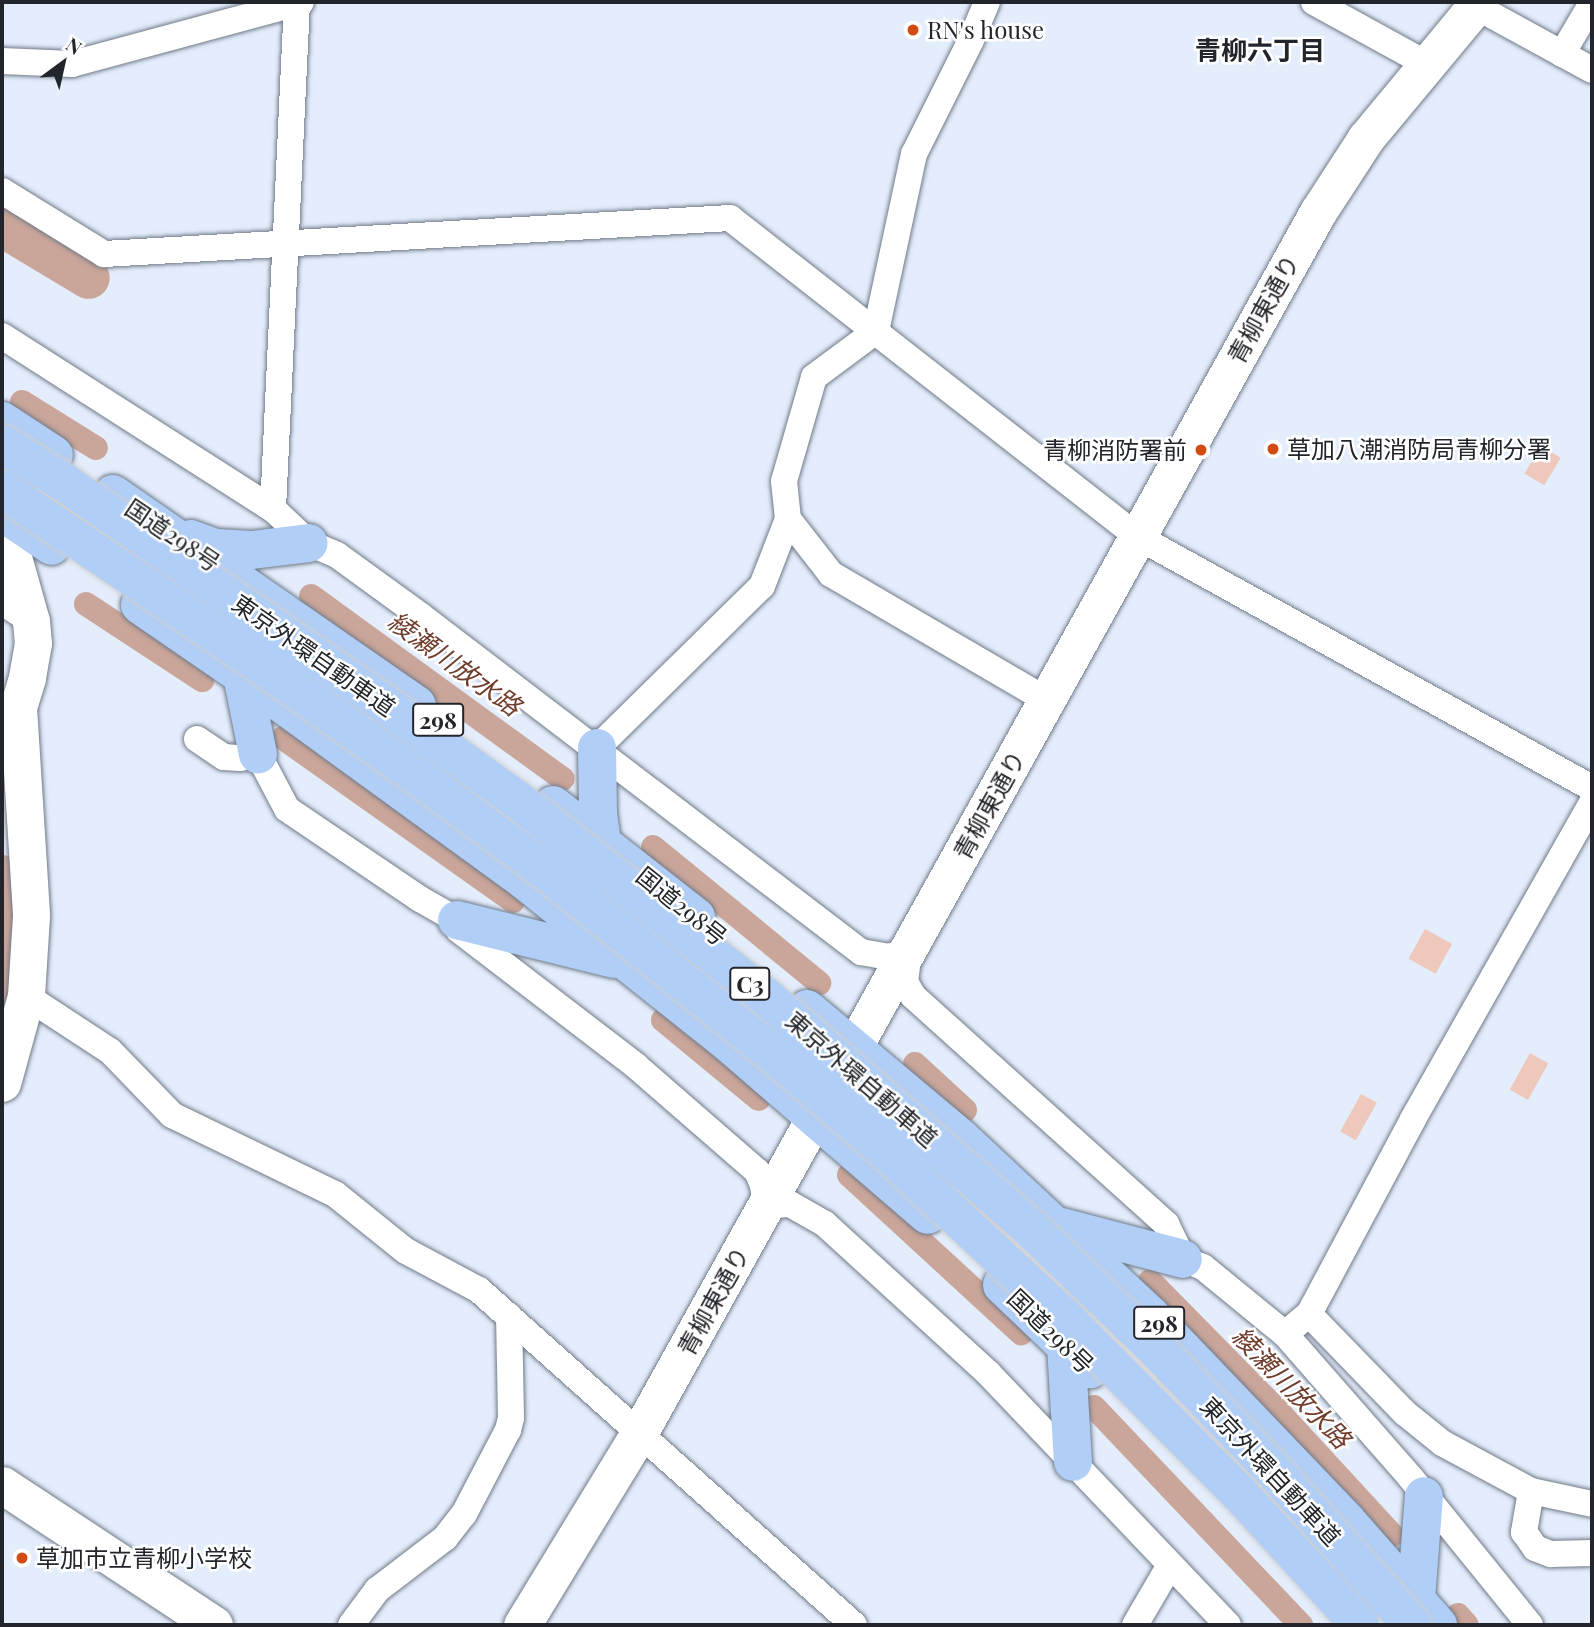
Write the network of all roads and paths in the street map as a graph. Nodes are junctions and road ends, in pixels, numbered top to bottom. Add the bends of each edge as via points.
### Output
1 (298, 2) edge
2 (987, 2) edge
3 (1314, 2) edge
4 (1592, 3) edge
5 (1477, 4) edge
6 (1562, 54) junction
7 (2, 61) edge
8 (1427, 64) junction
9 (1592, 70) edge
10 (2, 191) edge
11 (284, 244) junction
12 (876, 331) junction
13 (2, 336) edge
14 (2, 421) edge
15 (2, 444) edge
16 (2, 489) edge
17 (273, 509) junction
18 (2, 512) edge
19 (2, 518) edge
20 (788, 519) junction
21 (170, 532) junction
22 (1138, 537) junction
23 (309, 543) junction
24 (16, 611) edge
25 (242, 675) junction
26 (1047, 700) junction
27 (10, 708) edge
28 (197, 739) dead end
29 (597, 748) junction
30 (258, 754) junction
31 (1592, 788) edge
32 (1592, 802) edge
33 (602, 842) junction
34 (457, 920) junction
35 (909, 950) junction
36 (628, 962) junction
37 (26, 996) junction
38 (853, 1048) junction
39 (2, 1083) edge
40 (817, 1116) junction
41 (766, 1206) junction
42 (1060, 1227) junction
43 (1182, 1259) junction
44 (1309, 1314) junction
45 (509, 1316) junction
46 (1285, 1334) junction
47 (1066, 1345) junction
48 (638, 1435) junction
49 (1073, 1462) junction
50 (2, 1485) edge
51 (1531, 1490) junction
52 (1424, 1496) junction
53 (1592, 1504) edge
54 (1592, 1553) edge
55 (1170, 1565) junction
56 (1422, 1616) edge
57 (214, 1625) edge
58 (351, 1625) edge
59 (522, 1625) edge
60 (854, 1625) edge
61 (1135, 1625) edge
62 (1228, 1625) edge
63 (1335, 1625) edge
64 (1360, 1625) edge
65 (1530, 1625) edge

1 - 7 street via 72,64
1 - 11 street
2 - 12 street via 914,154
3 - 8 street
4 - 6 street
5 - 6 street
5 - 8 street, 青柳東通り
6 - 9 street
8 - 22 street, 青柳東通り via 1366,138 1318,212
10 - 11 street via 104,254
11 - 12 street via 730,218
11 - 17 street
12 - 20 street via 814,377 784,481
12 - 22 street
13 - 17 street
14 - 21 highway, 国道298号 / 298
15 - 56 highway, 東京外環自動車道 / C3, bridge via 391,709 537,816 766,997 1025,1223
16 - 64 highway, 東京外環自動車道 / C3, bridge via 406,767 568,888 770,1051 872,1138 1062,1315 1229,1482
17 - 23 street
18 - 25 highway, 国道298号
19 - 24 street
20 - 26 street via 831,574
20 - 29 street via 761,586
21 - 23 highway via 216,548 252,550
21 - 33 highway, 国道298号 / 298 via 340,649
22 - 26 street, 青柳東通り
22 - 31 street
23 - 29 street via 337,555
24 - 27 street via 33,643 27,678
25 - 30 highway
25 - 36 highway, 国道298号
26 - 35 street, 青柳東通り
27 - 37 street via 31,916
28 - 30 street via 224,757
29 - 33 highway
29 - 35 street via 861,952 889,957
30 - 34 street via 287,809
32 - 44 street
33 - 38 highway, 国道298号 / 298
34 - 36 highway
34 - 41 street via 459,929 736,1150 757,1171
35 - 38 street, 青柳東通り
35 - 43 street via 905,982 913,996 1166,1224
36 - 40 highway, 国道298号
37 - 39 street
37 - 45 street via 110,1051 172,1115 335,1194 406,1251 479,1290
38 - 40 street, 青柳東通り
38 - 42 highway, 国道298号 / 298
40 - 41 street, 青柳東通り
40 - 47 highway, 国道298号
41 - 48 street, 青柳東通り
41 - 49 street via 790,1204 825,1224 988,1373
42 - 43 highway
42 - 56 highway, 国道298号 / 298 via 1252,1419
43 - 46 street via 1203,1267
44 - 46 street
44 - 51 street via 1425,1431
45 - 48 street
45 - 58 street via 508,1430 458,1522 445,1538 377,1590
46 - 52 street
47 - 49 highway
47 - 63 highway, 国道298号 via 1185,1462
48 - 59 street, 青柳東通り
48 - 60 street
49 - 55 street
50 - 57 street
51 - 53 street
51 - 54 street via 1524,1532 1535,1548 1551,1554
52 - 56 highway
52 - 65 street
55 - 61 street
55 - 62 street

